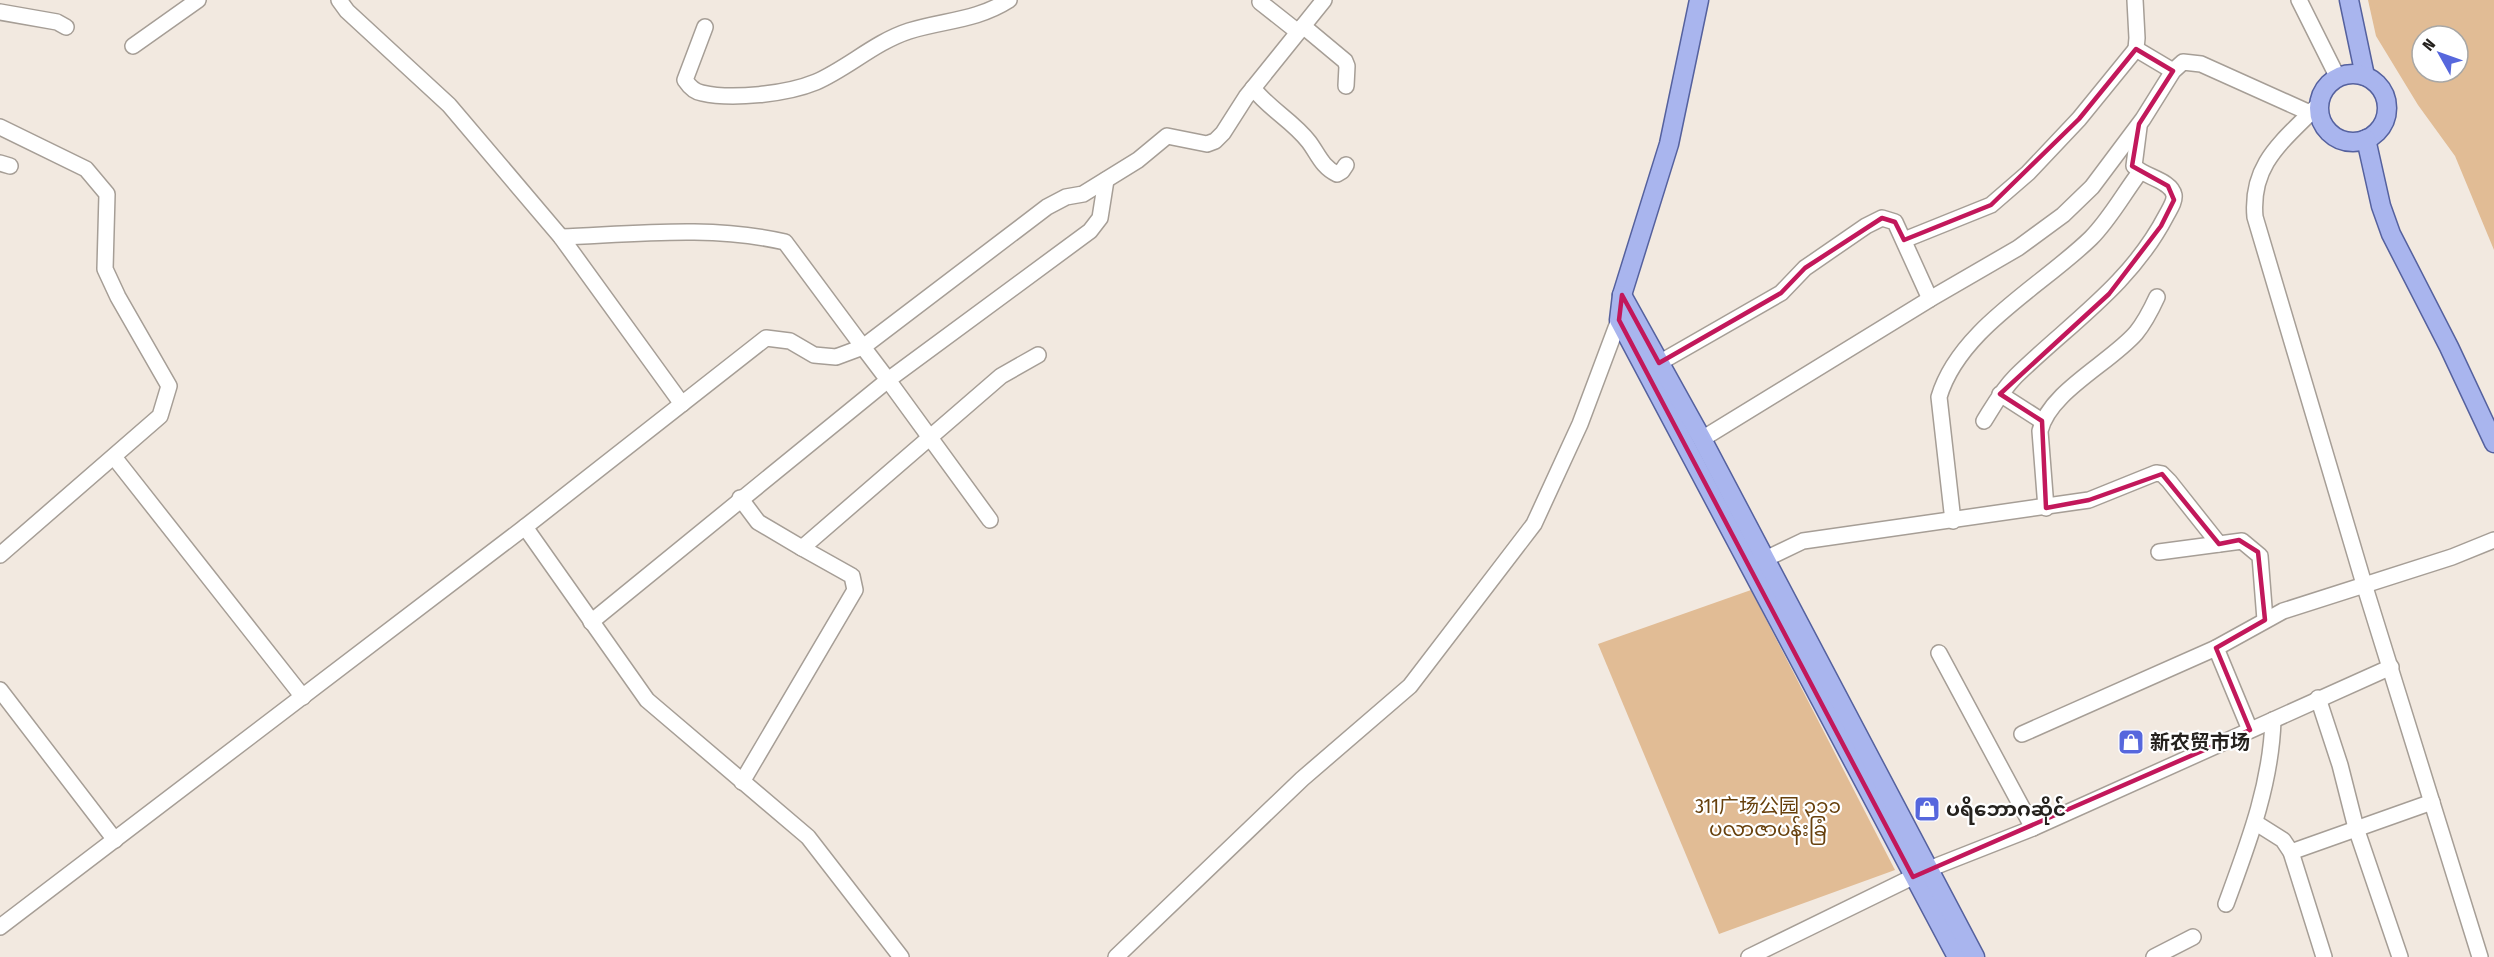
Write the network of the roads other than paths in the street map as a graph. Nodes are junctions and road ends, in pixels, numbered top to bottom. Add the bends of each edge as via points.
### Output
1 (198, 0) edge
2 (339, 0) edge
3 (1009, 0) edge
4 (1324, 0) edge
5 (1699, 0) edge
6 (2135, 0) edge
7 (2299, 0) edge
8 (2349, 0) edge
9 (1260, 2) dead end
10 (0, 12) edge
11 (66, 27) dead end
12 (705, 27) dead end
13 (1301, 29) junction
14 (133, 46) dead end
15 (2136, 49) junction
16 (2174, 71) junction
17 (2365, 76) junction
18 (2338, 78) junction
19 (1346, 86) dead end
20 (1253, 88) junction
21 (2315, 108) junction
22 (2139, 124) junction
23 (0, 127) edge
24 (2366, 139) junction
25 (1346, 165) dead end
26 (2140, 172) junction
27 (1106, 180) junction
28 (561, 237) junction
29 (1905, 240) junction
30 (1622, 295) junction
31 (2157, 297) dead end
32 (1930, 299) junction
33 (1619, 320) junction
34 (863, 347) junction
35 (1038, 356) dead end
36 (1659, 363) junction
37 (888, 380) junction
38 (2000, 394) junction
39 (682, 404) junction
40 (1984, 421) dead end
41 (2042, 421) junction
42 (928, 438) junction
43 (1702, 440) junction
44 (2494, 443) edge
45 (114, 457) junction
46 (740, 498) junction
47 (2046, 508) junction
48 (990, 520) dead end
49 (1953, 521) junction
50 (525, 528) junction
51 (2494, 540) edge
52 (2219, 544) junction
53 (802, 548) junction
54 (2159, 552) dead end
55 (0, 555) edge
56 (1757, 563) junction
57 (2364, 584) junction
58 (2265, 621) junction
59 (591, 622) junction
60 (2216, 648) junction
61 (1939, 653) dead end
62 (2391, 667) junction
63 (0, 690) edge
64 (303, 697) junction
65 (2318, 698) junction
66 (2273, 720) junction
67 (2250, 730) junction
68 (2022, 734) dead end
69 (742, 782) junction
70 (2432, 802) junction
71 (2256, 823) junction
72 (2033, 828) junction
73 (2356, 828) junction
74 (115, 840) junction
75 (2290, 852) junction
76 (1921, 873) junction
77 (2226, 904) dead end
78 (0, 927) edge
79 (2193, 937) dead end
80 (1965, 954) edge
81 (901, 957) edge
82 (1116, 957) edge
83 (1749, 957) edge
84 (2154, 957) edge
85 (2324, 957) edge
86 (2400, 957) edge
87 (2481, 957) edge

1 - 14 street
2 - 28 street via 449,105
3 - 12 street via 960,21 908,31 816,82 771,93 724,95 690,88 685,80
4 - 13 street
5 - 30 main road via 1669,144
6 - 15 street
7 - 18 street
8 - 17 main road
9 - 13 street
10 - 11 street
13 - 19 street via 1345,61
13 - 20 street
15 - 16 street
15 - 29 street via 2079,119 1991,205
16 - 21 street via 2183,62 2201,64
16 - 22 street
17 - 18 main road
17 - 24 main road via 2382,89 2387,109 2379,129
18 - 21 main road via 2327,87
20 - 25 street via 1262,101 1309,141 1332,172 1337,174
20 - 27 street via 1215,141 1207,144 1167,136
21 - 24 main road via 2335,136 2348,141
21 - 57 street via 2263,164 2253,198 2255,217
22 - 26 street via 2133,161
22 - 32 street via 2092,187 2063,215 2018,248
23 - 45 street via 86,169 107,194 105,269 169,386 160,416
24 - 44 main road via 2391,234
26 - 38 street via 2168,186 2174,195 2160,226 2109,294
26 - 49 street via 2093,235 1990,321 1944,380 1939,397
27 - 34 street via 1083,194 1047,207
27 - 37 street via 1100,218 1090,231
28 - 34 street via 672,233 753,235 785,242
28 - 39 street
29 - 32 street
29 - 36 street via 1895,222 1882,218 1805,268 1781,293
30 - 33 main road
30 - 36 main road
31 - 41 street via 2135,334 2064,395
32 - 43 street
33 - 56 main road
33 - 82 street via 1580,424 1534,524 1410,686 1302,779
34 - 37 street
34 - 39 street via 836,357 814,355 790,341 766,338
35 - 42 street via 1001,376
36 - 43 main road
37 - 42 street
37 - 46 street
38 - 40 street
38 - 41 street
39 - 50 street
41 - 47 street
42 - 48 street
42 - 53 street
43 - 56 main road
45 - 55 street
45 - 64 street
46 - 53 street via 758,522
46 - 59 street
47 - 49 street
47 - 52 street via 2089,500 2162,474
49 - 56 street via 1803,541
50 - 59 street
50 - 64 street
51 - 57 street
52 - 54 street
52 - 58 street via 2239,540 2258,552
53 - 69 street via 852,576 855,590
56 - 76 main road
57 - 58 street via 2283,611
57 - 62 street
58 - 60 street
59 - 69 street via 647,700
60 - 67 street
60 - 68 street
61 - 72 street
62 - 65 street
62 - 70 street
63 - 74 street
64 - 74 street
65 - 66 street
65 - 73 street
66 - 67 street
66 - 71 street via 2272,749
67 - 72 street
69 - 81 street via 808,837
70 - 73 street
70 - 87 street
71 - 75 street via 2283,840
71 - 77 street
72 - 76 street
73 - 75 street
73 - 86 street
74 - 78 street
75 - 85 street
76 - 80 main road
76 - 83 street
79 - 84 street

